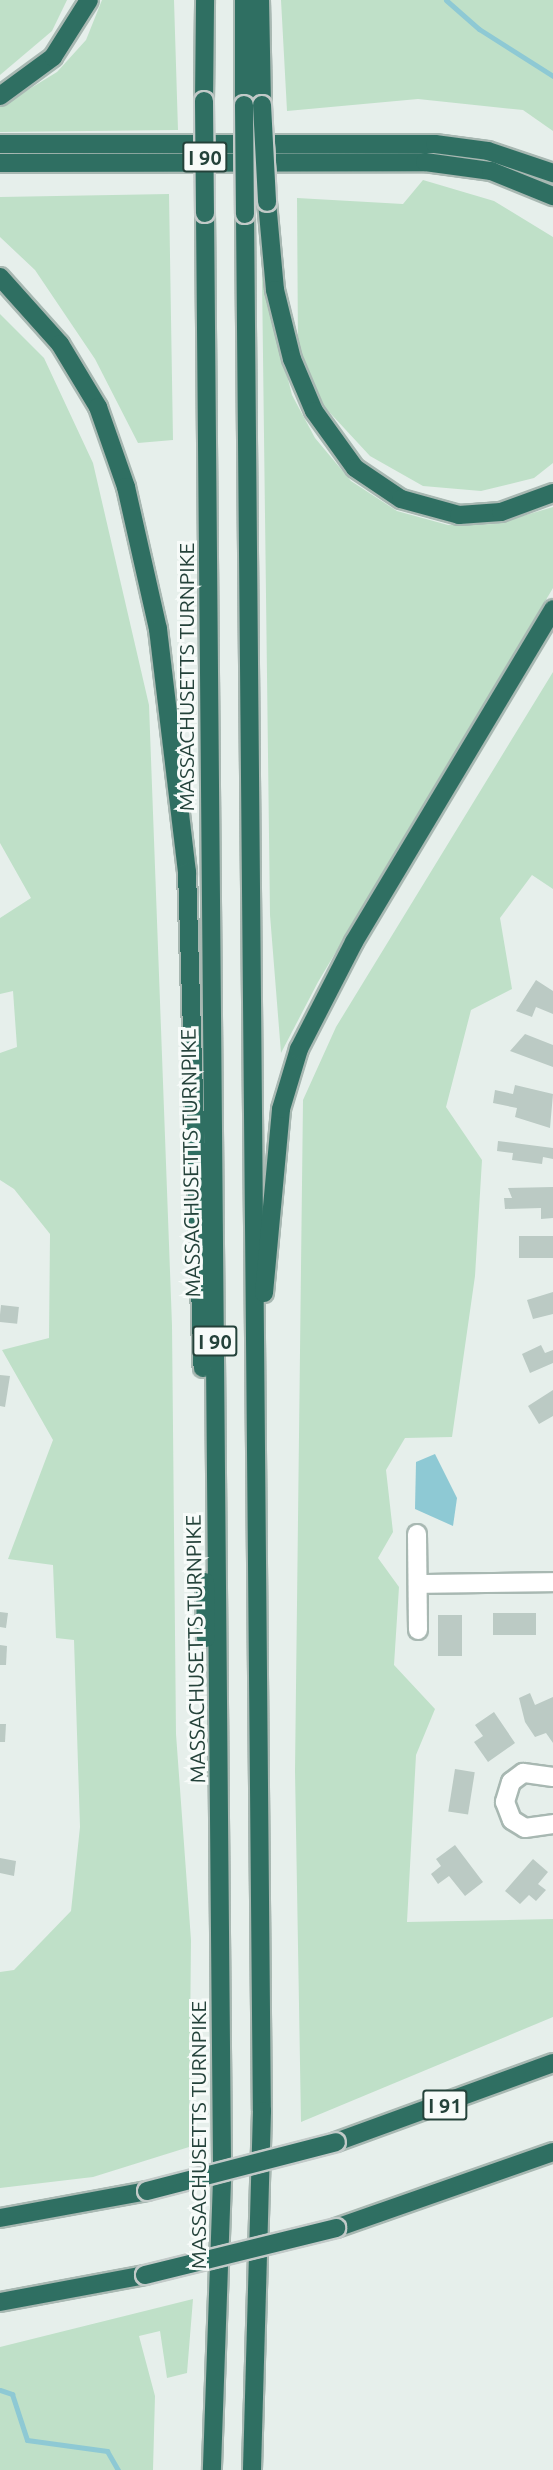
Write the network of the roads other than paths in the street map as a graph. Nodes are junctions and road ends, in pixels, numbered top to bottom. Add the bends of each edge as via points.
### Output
1 (89, 0) edge
2 (205, 0) edge
3 (244, 0) edge
4 (260, 0) edge
5 (0, 96) edge
6 (0, 144) edge
7 (0, 163) edge
8 (553, 173) edge
9 (553, 196) edge
10 (0, 278) edge
11 (553, 493) edge
12 (553, 609) edge
13 (255, 1406) junction
14 (417, 1534) dead end
15 (553, 1582) edge
16 (418, 1584) junction
17 (418, 1629) dead end
18 (553, 1777) edge
19 (219, 1791) junction
20 (553, 1824) edge
21 (553, 2063) edge
22 (553, 2152) edge
23 (0, 2218) edge
24 (0, 2302) edge
25 (212, 2470) edge
26 (252, 2470) edge

1 - 5 highway via 53,57
2 - 19 highway, MASSACHUSETTS TURNPIKE / I 90, bridge
3 - 13 highway, I 90, bridge
4 - 11 highway, bridge via 267,202 275,290 292,359 314,411 355,468 401,498 459,515 501,512
6 - 8 highway via 435,144 497,153
7 - 9 highway via 425,162 491,171
10 - 19 highway via 60,344 98,406 126,487 167,680 190,927 204,1612
12 - 13 highway via 354,942 299,1049 277,1138
13 - 26 highway, I 90 via 261,2189
14 - 16 street
15 - 16 street
16 - 17 street
18 - 20 street via 523,1773 509,1786 505,1802 512,1820 525,1828
19 - 25 highway, MASSACHUSETTS TURNPIKE / I 90 via 222,2241
21 - 23 highway, I 91, bridge via 336,2142 147,2191
22 - 24 highway, bridge via 336,2228 145,2275

